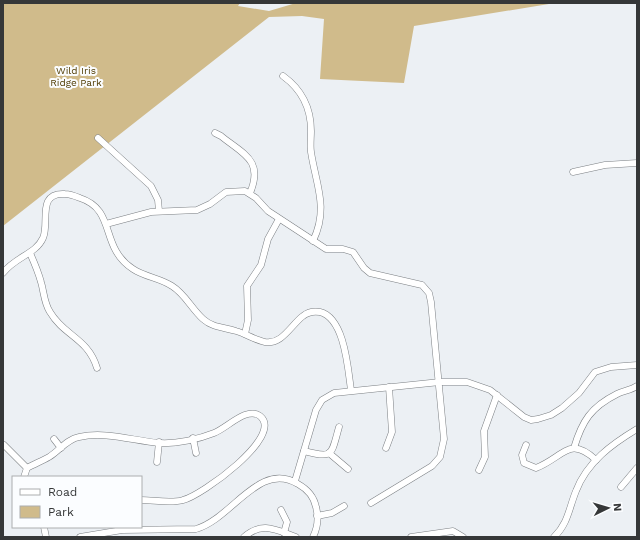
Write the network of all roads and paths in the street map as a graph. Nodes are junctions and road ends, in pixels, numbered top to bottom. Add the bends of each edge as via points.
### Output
1 (283, 76) dead end
2 (215, 134) dead end
3 (98, 138) dead end
4 (637, 163) edge
5 (573, 172) dead end
6 (250, 193) junction
7 (159, 211) junction
8 (279, 219) junction
9 (106, 224) junction
10 (313, 241) junction
11 (30, 253) junction
12 (3, 273) edge
13 (245, 334) junction
14 (637, 365) edge
15 (97, 368) dead end
16 (440, 382) junction
17 (637, 386) edge
18 (389, 387) junction
19 (351, 390) junction
20 (497, 395) junction
21 (339, 427) dead end
22 (637, 429) edge
23 (193, 438) junction
24 (54, 439) dead end
25 (159, 442) junction
26 (4, 445) edge
27 (526, 445) dead end
28 (61, 448) junction
29 (386, 448) dead end
30 (574, 448) junction
31 (304, 451) junction
32 (196, 453) dead end
33 (329, 453) junction
34 (596, 460) junction
35 (157, 462) dead end
36 (27, 468) junction
37 (637, 468) edge
38 (348, 469) dead end
39 (479, 470) dead end
40 (24, 476) edge
41 (295, 481) junction
42 (622, 488) dead end
43 (142, 500) edge
44 (371, 503) dead end
45 (344, 506) dead end
46 (281, 510) dead end
47 (317, 516) junction
48 (112, 529) edge
49 (284, 533) junction
50 (80, 537) edge
51 (244, 537) edge
52 (296, 537) edge
53 (313, 537) edge
54 (411, 537) edge
55 (463, 537) edge
56 (554, 537) edge

1 - 10 street via 293,83 303,97 310,118 311,151 322,210 319,229
2 - 6 street via 221,136 253,163 256,177
3 - 7 street via 151,186 158,200
4 - 5 street via 605,165
6 - 7 street via 228,191 197,210
6 - 8 street via 268,212
7 - 9 street
8 - 10 street
8 - 13 street via 268,239 263,262 247,286 248,318
9 - 11 street via 101,211 94,205 84,199 60,194 48,201 45,206 45,234 39,246
9 - 13 street via 113,249 127,265 173,286 208,323
10 - 16 street via 328,250 351,251 370,273 419,284 427,290 431,302
11 - 12 street via 11,263
11 - 15 street via 50,313 89,350
13 - 19 street via 264,342 274,341 281,338 305,314 322,313 334,324 343,342
14 - 20 street via 611,367 595,372 573,398 545,418 531,420 524,417
16 - 18 street
16 - 20 street via 467,382
16 - 44 street via 444,439 438,461
17 - 30 street via 599,404 585,418
18 - 19 street
18 - 29 street via 392,432
19 - 31 street via 331,394 320,403 314,414
20 - 39 street via 484,431 485,457
21 - 33 street
22 - 34 street via 614,443
23 - 25 street
23 - 32 street
23 - 43 street via 220,431 246,414 262,418 265,426 264,432 246,457 194,496 176,501
24 - 28 street
25 - 28 street via 119,436 82,437 73,439
25 - 35 street
26 - 36 street
27 - 30 street via 522,455 524,463 536,468
28 - 36 street
30 - 34 street via 586,451
31 - 33 street via 320,455
31 - 41 street
33 - 38 street
34 - 56 street via 576,491 565,525
36 - 40 street
37 - 42 street
41 - 47 street via 305,487 315,501
41 - 48 street via 278,478 254,486 208,526 196,529
45 - 47 street via 332,513
46 - 49 street via 287,522
47 - 53 street
48 - 50 street
49 - 51 street via 255,528
49 - 52 street
54 - 55 street via 453,531

